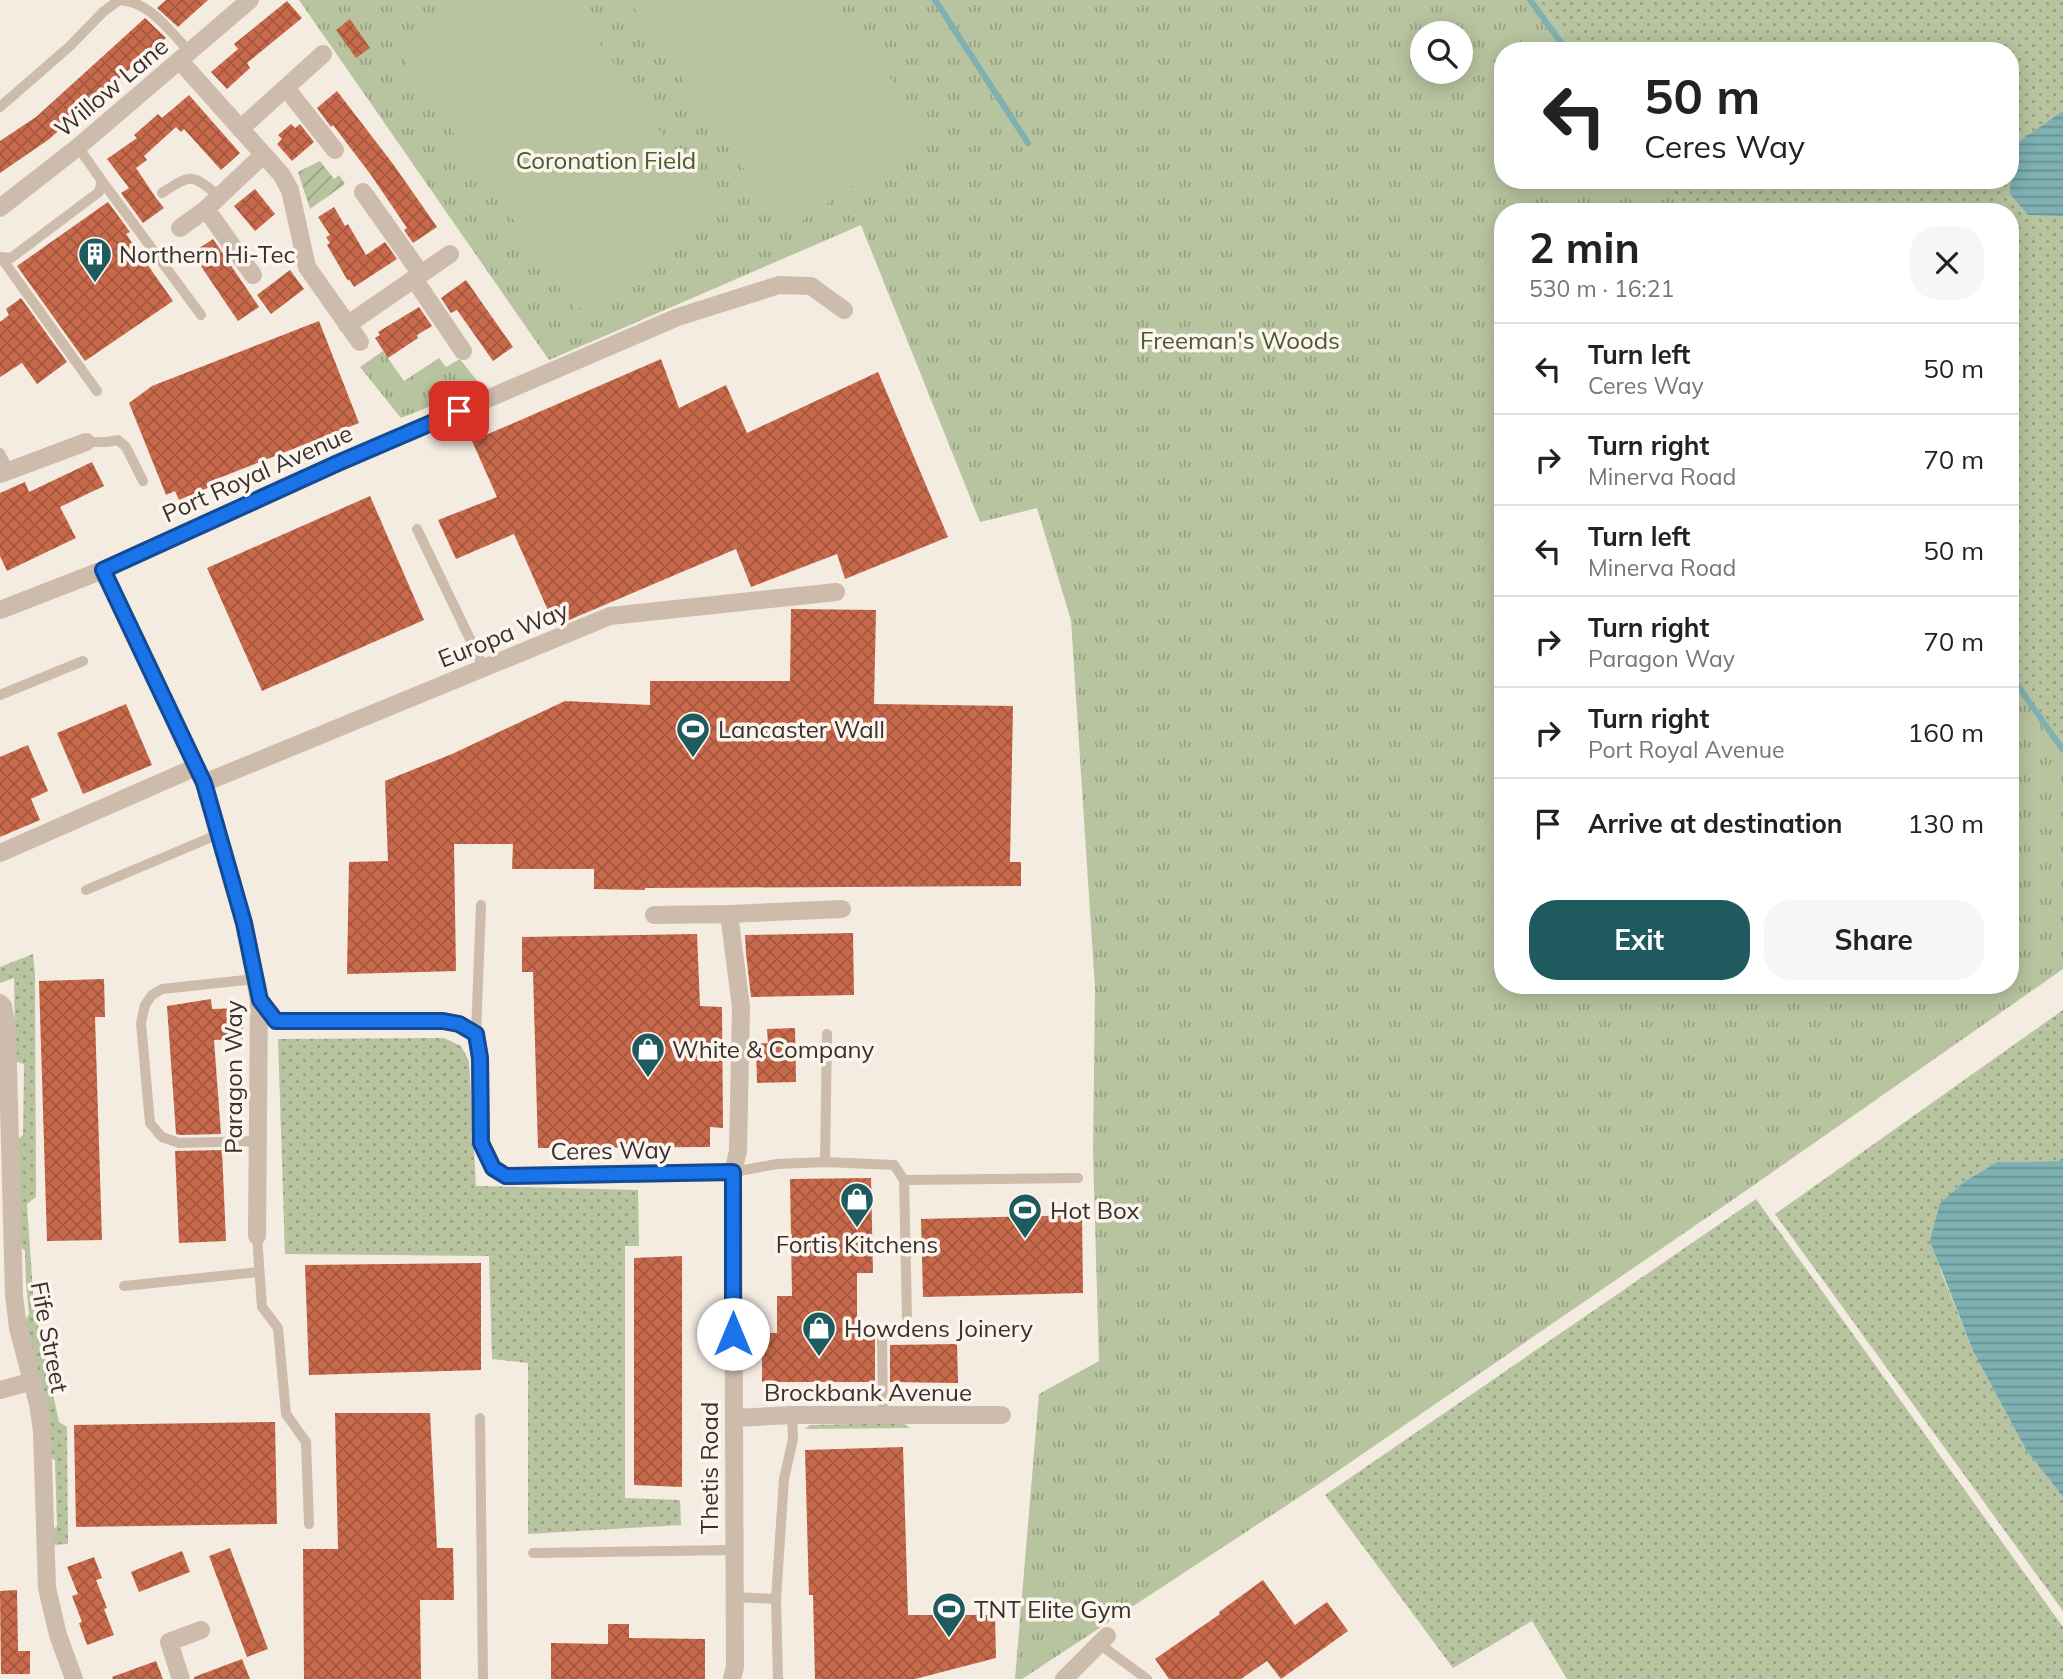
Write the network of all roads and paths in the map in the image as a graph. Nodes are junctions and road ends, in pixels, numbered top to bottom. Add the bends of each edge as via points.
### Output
1 (243, 2) edge
2 (323, 54) dead end
3 (185, 57) junction
4 (286, 88) junction
5 (0, 107) edge
6 (240, 130) junction
7 (78, 147) junction
8 (335, 150) dead end
9 (263, 155) junction
10 (102, 181) junction
11 (363, 192) dead end
12 (162, 193) dead end
13 (212, 203) junction
14 (0, 208) edge
15 (180, 228) dead end
16 (450, 254) dead end
17 (1, 258) edge
18 (253, 275) dead end
19 (418, 277) junction
20 (844, 310) dead end
21 (201, 315) dead end
22 (347, 325) junction
23 (360, 342) dead end
24 (463, 351) dead end
25 (97, 391) dead end
26 (86, 442) joint
27 (0, 453) edge
28 (4, 472) edge
29 (144, 481) dead end
30 (418, 529) dead end
31 (103, 570) junction
32 (836, 592) dead end
33 (0, 610) edge
34 (83, 661) dead end
35 (484, 668) junction
36 (0, 695) edge
37 (200, 775) junction
38 (219, 834) junction
39 (0, 853) edge
40 (86, 890) dead end
41 (481, 905) dead end
42 (842, 909) dead end
43 (729, 914) junction
44 (653, 915) dead end
45 (255, 979) junction
46 (260, 1000) junction
47 (0, 1003) edge
48 (476, 1034) junction
49 (827, 1034) dead end
50 (258, 1141) junction
51 (825, 1163) junction
52 (733, 1172) junction
53 (1078, 1178) dead end
54 (904, 1180) junction
55 (5, 1206) edge
56 (257, 1236) joint
57 (259, 1272) junction
58 (124, 1286) dead end
59 (907, 1317) dead end
60 (882, 1335) dead end
61 (33, 1381) junction
62 (0, 1390) edge
63 (792, 1415) junction
64 (1002, 1415) dead end
65 (883, 1417) junction
66 (480, 1418) dead end
67 (735, 1418) junction
68 (309, 1524) dead end
69 (734, 1550) junction
70 (533, 1553) dead end
71 (734, 1597) junction
72 (776, 1599) junction
73 (201, 1630) dead end
74 (1102, 1640) joint
75 (74, 1679) edge
76 (181, 1679) edge
77 (483, 1679) edge
78 (732, 1679) edge
79 (778, 1679) edge
80 (1064, 1679) edge
81 (1147, 1679) edge

1 - 3 street, Willow Lane
2 - 4 street
3 - 5 lane via 151,12 119,0
3 - 6 street
3 - 7 street, Willow Lane
4 - 6 street
4 - 8 street
6 - 9 street
7 - 10 lane
7 - 14 street, Willow Lane
9 - 13 street
9 - 22 street via 290,190 307,267
10 - 17 lane via 99,192 11,258
10 - 21 lane
11 - 19 street
12 - 13 lane via 185,178 194,178
13 - 15 street
13 - 18 street
16 - 19 street
17 - 25 lane
19 - 22 street
19 - 24 street
20 - 31 street, Port Royal Avenue via 811,286 779,285 678,317
22 - 23 street
26 - 28 street
26 - 29 lane via 118,440 127,447
27 - 28 lane
30 - 35 lane
31 - 33 street, Port Royal Avenue
31 - 37 street, Paragon Way
32 - 35 street, Europa Way via 610,617
34 - 36 lane
35 - 37 street, Europa Way
37 - 38 street, Paragon Way
37 - 39 street, Europa Way
38 - 40 lane
38 - 45 street, Paragon Way
41 - 48 lane
42 - 43 street
43 - 44 street
43 - 52 street, Thetis Road via 741,1007 738,1151
45 - 46 street, Paragon Way
45 - 50 lane via 162,989 145,1005 141,1023 150,1123 162,1137 178,1143
46 - 48 street via 276,1021 443,1021
46 - 50 street, Paragon Way
47 - 55 street, Fife Street via 7,1029
48 - 52 street, Ceres Way via 481,1143 493,1168 506,1176
49 - 51 lane
50 - 56 street, Paragon Way
51 - 52 lane via 776,1164
51 - 54 lane via 894,1166
52 - 67 street, Thetis Road
53 - 54 lane
54 - 59 lane
55 - 61 street, Fife Street via 18,1328
56 - 57 lane
57 - 58 lane
57 - 68 lane via 262,1307 278,1328 285,1414 306,1442
60 - 65 lane
61 - 62 street
61 - 75 street, Fife Street via 41,1431 47,1588
63 - 65 street, Brockbank Avenue
63 - 67 street, Brockbank Avenue
63 - 72 lane
64 - 65 street, Brockbank Avenue
66 - 77 lane
67 - 69 street, Thetis Road
69 - 70 lane
69 - 71 street, Thetis Road
71 - 72 lane
71 - 78 street, Thetis Road
72 - 79 lane
73 - 76 street via 169,1642
74 - 80 street
74 - 81 lane

